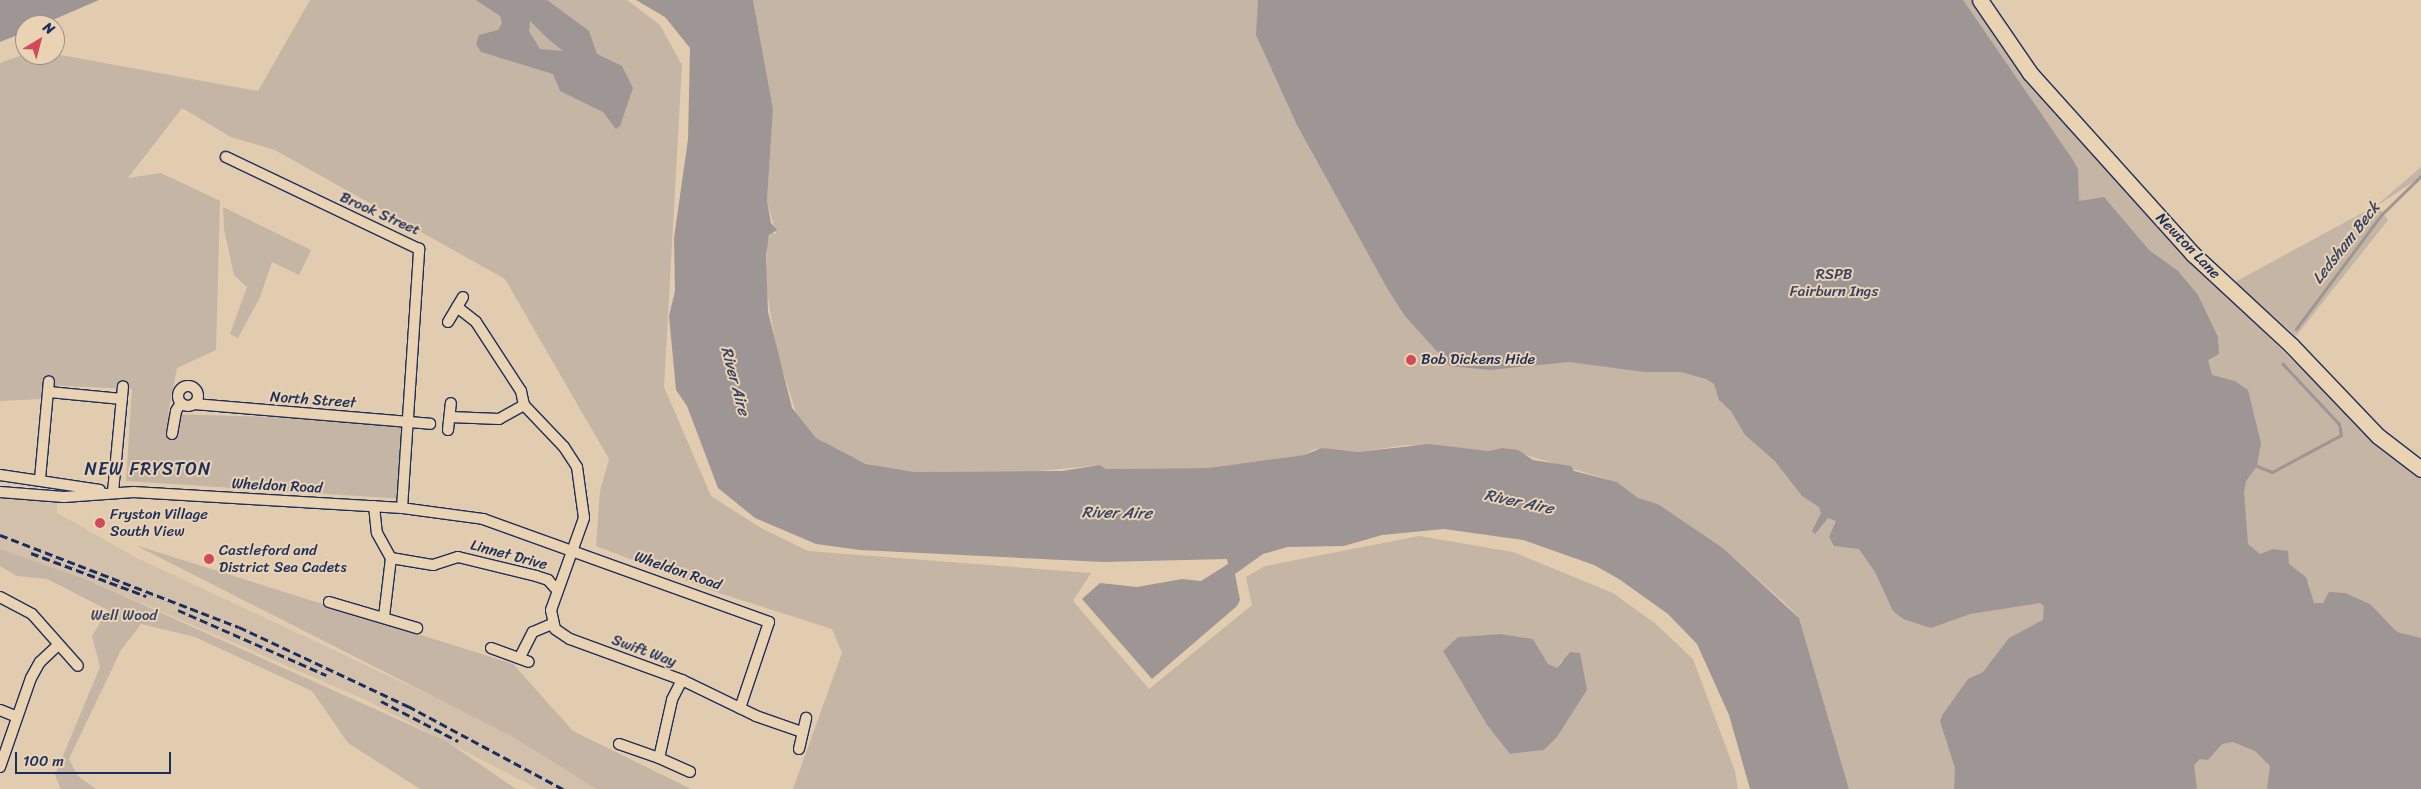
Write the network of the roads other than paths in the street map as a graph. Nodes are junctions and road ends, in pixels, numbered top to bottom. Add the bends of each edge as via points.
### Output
1 (1980, 0) edge
2 (226, 157) dead end
3 (463, 297) dead end
4 (457, 307) junction
5 (448, 322) dead end
6 (49, 380) dead end
7 (123, 386) dead end
8 (48, 392) junction
9 (122, 400) junction
10 (181, 403) junction
11 (451, 403) dead end
12 (194, 404) junction
13 (524, 405) junction
14 (450, 417) junction
15 (410, 421) junction
16 (430, 424) dead end
17 (448, 430) dead end
18 (172, 434) dead end
19 (2421, 469) edge
20 (0, 475) edge
21 (40, 479) junction
22 (0, 492) edge
23 (111, 492) junction
24 (374, 506) junction
25 (402, 508) junction
26 (575, 550) junction
27 (391, 558) junction
28 (557, 590) junction
29 (0, 597) edge
30 (329, 602) dead end
31 (384, 617) junction
32 (552, 624) junction
33 (417, 628) dead end
34 (58, 645) junction
35 (492, 648) dead end
36 (78, 666) dead end
37 (682, 680) junction
38 (740, 708) junction
39 (0, 710) edge
40 (17, 717) junction
41 (806, 718) dead end
42 (802, 732) junction
43 (619, 744) dead end
44 (798, 749) dead end
45 (659, 758) junction
46 (0, 766) edge
47 (690, 772) dead end

1 - 19 street, Newton Lane via 2030,72 2192,254 2291,345 2378,436
2 - 15 street, Brook Street via 420,249
3 - 4 street
4 - 5 street
4 - 13 street via 476,322 521,391
6 - 8 street
7 - 9 street
8 - 9 street
8 - 21 street
9 - 23 street
10 - 12 street, North Street
10 - 12 street via 179,391 187,385 198,392
10 - 18 street via 176,411
11 - 14 street
12 - 15 street, North Street
13 - 14 street via 499,419
13 - 26 street via 564,447 577,467 584,518
14 - 17 street
15 - 16 street, North Street
15 - 25 street
20 - 21 street
21 - 23 street
22 - 23 street, Wheldon Road via 64,497
23 - 24 street, Wheldon Road
24 - 25 street, Wheldon Road
24 - 27 street via 377,533
25 - 26 street, Wheldon Road via 483,519
26 - 28 street
26 - 38 street, Wheldon Road via 769,622
27 - 28 street, Linnet Drive via 433,566 458,557 536,576 548,580
27 - 31 street
28 - 32 street
29 - 34 street via 32,614
30 - 31 street
31 - 33 street
32 - 35 street via 533,632 525,660
32 - 37 street, Swift Way via 570,639
34 - 36 street
34 - 40 street via 40,662
37 - 38 street, Swift Way
37 - 45 street via 672,700
38 - 42 street, Swift Way
39 - 40 street
40 - 46 street
41 - 42 street
42 - 44 street
43 - 45 street
45 - 47 street

